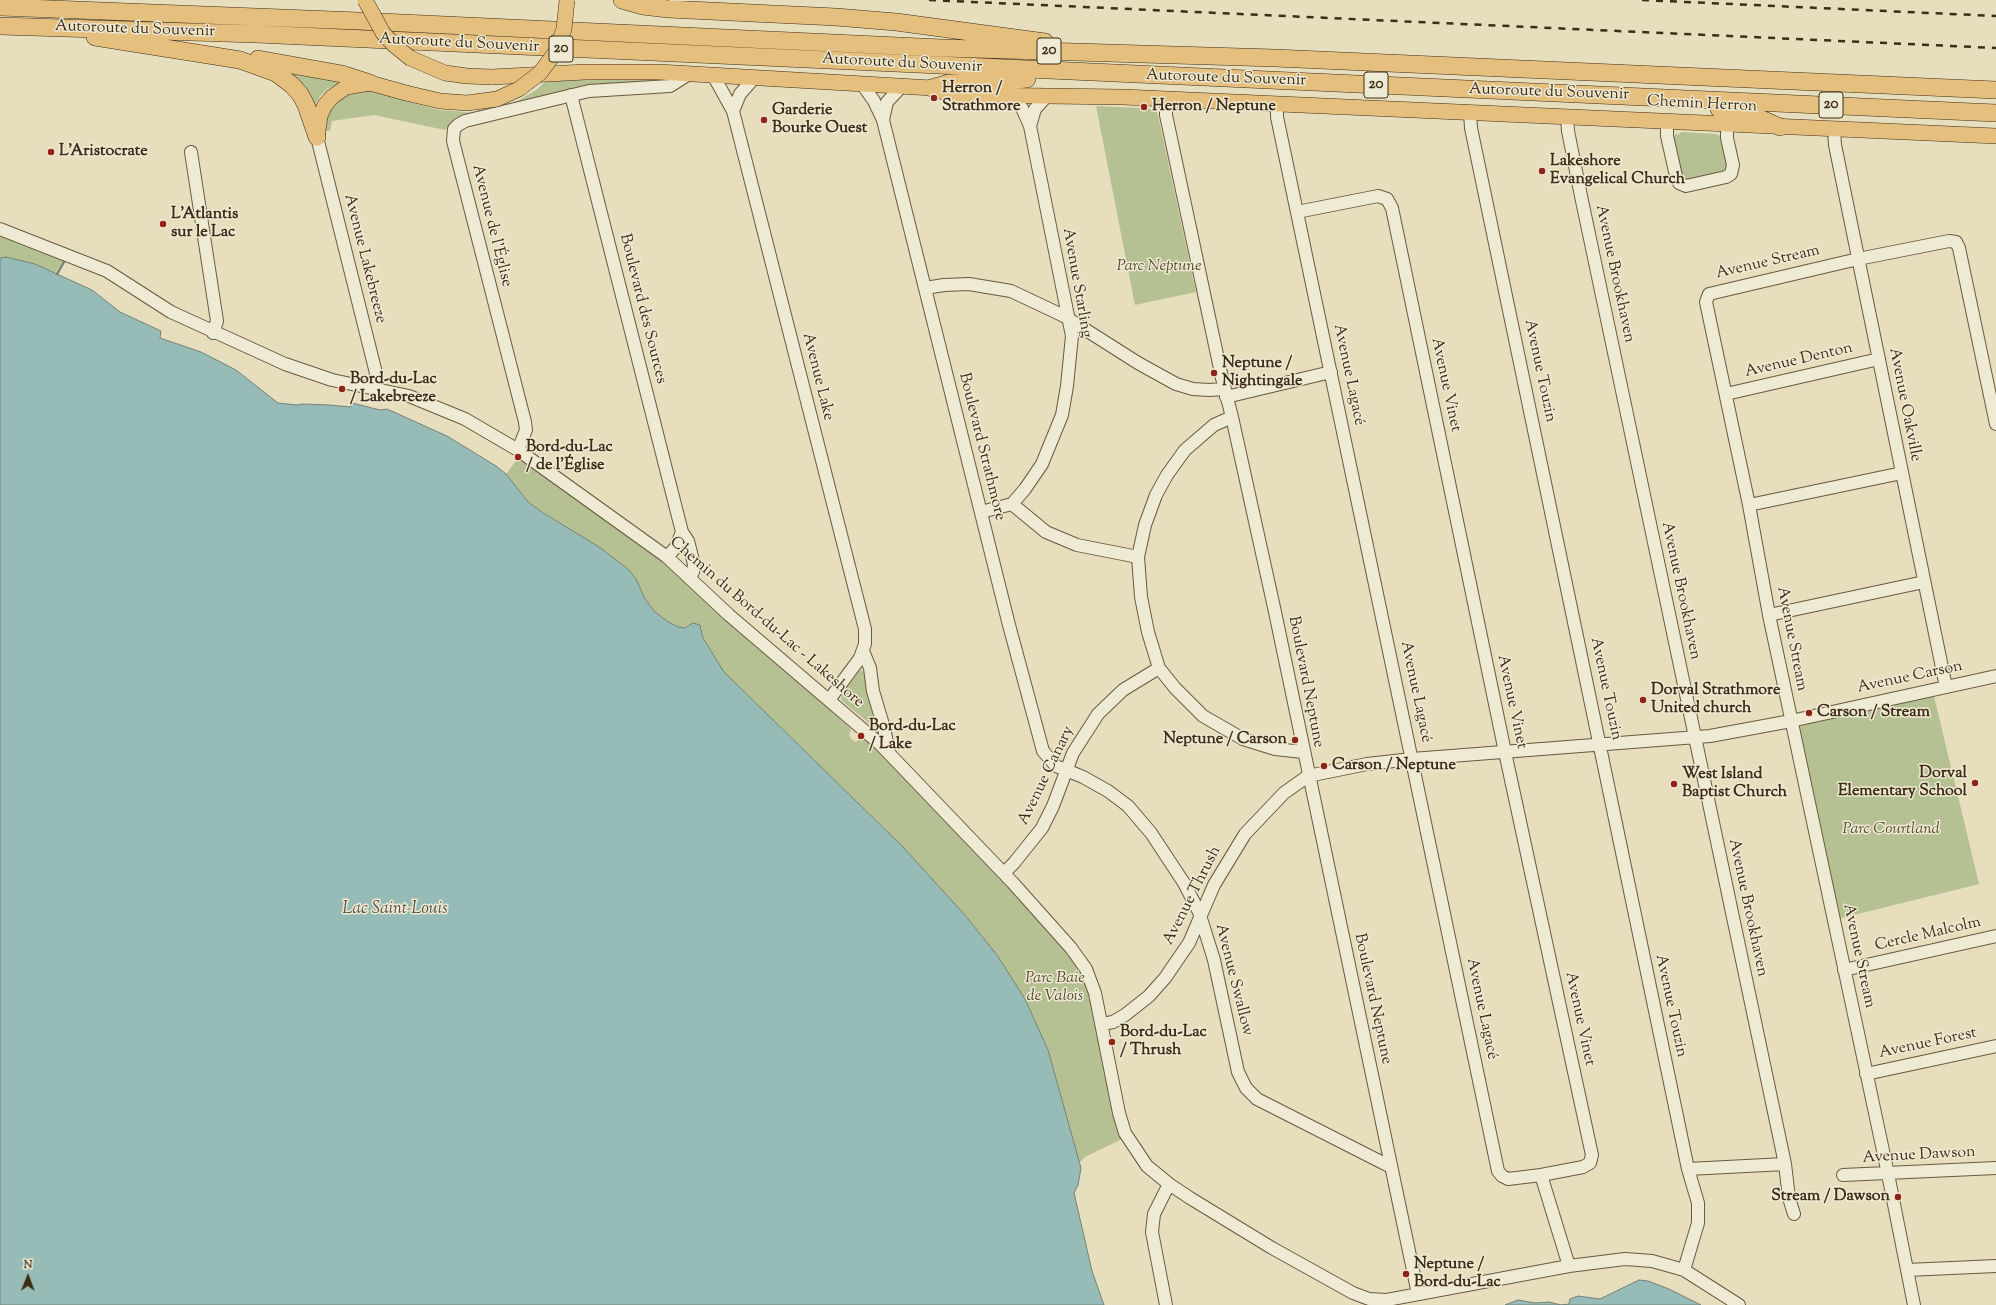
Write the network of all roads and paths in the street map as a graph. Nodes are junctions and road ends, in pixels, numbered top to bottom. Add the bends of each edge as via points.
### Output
1 (365, 0) edge
2 (567, 0) edge
3 (622, 0) edge
4 (0, 7) edge
5 (0, 26) edge
6 (35, 26) junction
7 (1118, 52) junction
8 (240, 60) junction
9 (1087, 73) junction
10 (689, 74) junction
11 (713, 75) junction
12 (755, 77) junction
13 (370, 83) junction
14 (862, 84) junction
15 (902, 86) junction
16 (932, 88) junction
17 (1996, 90) edge
18 (571, 95) junction
19 (1011, 96) junction
20 (1047, 96) junction
21 (1666, 98) junction
22 (1166, 99) junction
23 (1277, 104) junction
24 (733, 111) junction
25 (1470, 112) junction
26 (1996, 112) edge
27 (1567, 117) junction
28 (883, 120) junction
29 (1667, 121) junction
30 (1727, 124) junction
31 (1030, 126) junction
32 (1780, 127) junction
33 (1834, 129) junction
34 (1996, 136) edge
35 (318, 137) junction
36 (191, 152) dead end
37 (1297, 212) junction
38 (0, 229) edge
39 (1858, 259) junction
40 (925, 288) junction
41 (1070, 320) junction
42 (213, 333) junction
43 (1879, 359) junction
44 (1331, 372) junction
45 (374, 388) junction
46 (1226, 393) junction
47 (1726, 394) junction
48 (1232, 417) junction
49 (1996, 424) edge
50 (518, 450) junction
51 (1902, 473) junction
52 (1012, 504) junction
53 (1749, 505) junction
54 (981, 512) junction
55 (682, 532) junction
56 (667, 557) junction
57 (1138, 557) junction
58 (689, 577) junction
59 (1924, 582) junction
60 (1769, 615) junction
61 (863, 651) junction
62 (1160, 668) junction
63 (1996, 676) edge
64 (1946, 687) junction
65 (829, 700) junction
66 (1791, 721) junction
67 (1694, 737) junction
68 (1600, 744) junction
69 (889, 752) junction
70 (1303, 752) junction
71 (1505, 752) junction
72 (1412, 759) junction
73 (1066, 770) junction
74 (1308, 776) junction
75 (1004, 873) junction
76 (1200, 916) junction
77 (1996, 937) edge
78 (1844, 970) junction
79 (1102, 1024) junction
80 (1996, 1046) edge
81 (1866, 1074) junction
82 (1785, 1164) junction
83 (1391, 1167) junction
84 (1996, 1168) edge
85 (1688, 1169) junction
86 (1888, 1174) junction
87 (1541, 1175) junction
88 (1843, 1175) dead end
89 (1169, 1184) junction
90 (1794, 1214) dead end
91 (1569, 1266) junction
92 (1996, 1266) edge
93 (1684, 1270) junction
94 (1906, 1270) junction
95 (1418, 1294) junction
96 (1166, 1305) edge
97 (1739, 1305) edge
98 (1914, 1305) edge

1 - 10 main road, Chemin Herron, bridge via 383,33 394,45 410,58 446,73 492,77 607,72
2 - 13 main road, bridge via 564,29 555,53 540,73 519,89 497,99 467,103 440,101
3 - 7 highway via 676,10 890,21
4 - 7 highway, Autoroute du Souvenir / 20 via 351,20 942,48
5 - 6 highway, Autoroute du Souvenir / 20
6 - 8 highway
6 - 9 highway, Autoroute du Souvenir / 20
7 - 17 highway, Autoroute du Souvenir / 20
8 - 13 highway via 261,59 292,64 342,74
8 - 35 highway via 276,73 292,84 306,105
9 - 16 highway via 949,83
9 - 21 highway, Autoroute du Souvenir / 20
10 - 11 main road, Chemin Herron
10 - 18 street via 670,86
11 - 12 main road, Chemin Herron
11 - 24 street, Avenue Lake
12 - 14 main road, Chemin Herron
12 - 24 street via 740,94
13 - 35 main road via 346,87 332,97 322,111
14 - 15 main road, Chemin Herron
14 - 28 street, Boulevard Strathmore
15 - 16 main road, Chemin Herron
15 - 28 street, Boulevard Strathmore via 887,102
16 - 19 main road, Chemin Herron via 949,94
18 - 50 street, Avenue de l'Église via 465,122 458,125 453,133 526,422 525,434
18 - 55 street, Boulevard des Sources
19 - 20 main road, Chemin Herron
19 - 31 street, Avenue Starling via 1022,108
20 - 22 main road, Chemin Herron
20 - 31 street via 1035,109
21 - 26 highway, Autoroute du Souvenir / 20
21 - 32 highway via 1752,115
22 - 23 main road, Chemin Herron
22 - 46 street, Boulevard Neptune via 1166,115
23 - 25 main road, Chemin Herron
23 - 37 street, Avenue Lagacé via 1277,117
24 - 61 street, Avenue Lake via 865,629
25 - 27 main road, Chemin Herron
25 - 68 street, Avenue Touzin via 1471,128
27 - 29 main road, Chemin Herron
27 - 67 street, Avenue Brookhaven
28 - 40 street, Boulevard Strathmore
29 - 30 main road, Chemin Herron
29 - 30 street via 1667,136 1676,176 1679,183 1686,186 1731,174 1733,165 1727,138
30 - 32 main road, Chemin Herron
31 - 41 street, Avenue Starling
32 - 33 main road, Chemin Herron
33 - 34 main road, Chemin Herron
33 - 39 street, Avenue Oakville
35 - 45 street, Avenue Lakebreeze via 376,373
36 - 42 street via 217,321
37 - 44 street, Avenue Lagacé
37 - 71 street, Avenue Vinet via 1378,196 1387,199 1392,208
38 - 42 street, Chemin du Bord-du-Lac - Lakeshore via 107,271 124,280 157,305
39 - 43 street, Avenue Oakville
39 - 47 street, Avenue Stream via 1709,294 1706,302
39 - 49 street via 1949,241 1956,242 1960,248
40 - 41 street via 962,284 1004,289
40 - 54 street, Boulevard Strathmore
41 - 46 street via 1176,384
41 - 52 street, Avenue Starling via 1072,336 1069,368 1059,423 1042,464
42 - 45 street, Chemin du Bord-du-Lac - Lakeshore via 308,373
43 - 47 street, Avenue Denton
43 - 51 street, Avenue Oakville
44 - 46 street
44 - 72 street, Avenue Lagacé
45 - 50 street, Chemin du Bord-du-Lac - Lakeshore via 437,406
46 - 48 street, Boulevard Neptune
47 - 53 street, Avenue Stream
48 - 57 street via 1214,425 1185,450 1167,475 1156,495 1145,525
48 - 70 street, Boulevard Neptune
50 - 56 street, Chemin du Bord-du-Lac - Lakeshore
51 - 53 street
51 - 59 street, Avenue Oakville
52 - 54 street
52 - 57 street via 1046,532 1076,545
53 - 60 street, Avenue Stream
54 - 73 street, Boulevard Strathmore via 1041,746 1052,763
55 - 56 street
55 - 58 street, Boulevard des Sources via 688,541 694,564
56 - 58 street, Chemin du Bord-du-Lac - Lakeshore
57 - 62 street via 1141,597 1148,632
58 - 65 street, Chemin du Bord-du-Lac - Lakeshore via 741,626
59 - 60 street
59 - 64 street, Avenue Oakville
60 - 66 street, Avenue Stream
61 - 65 street, Avenue Lake via 856,665
61 - 69 street, Avenue Lake via 870,668 873,691
62 - 70 street via 1175,688 1203,716 1243,738 1275,749
62 - 73 street, Avenue Canary via 1123,690 1106,704 1079,742
63 - 64 street, Avenue Carson
64 - 66 street, Avenue Carson
65 - 69 street, Chemin du Bord-du-Lac - Lakeshore
66 - 67 street, Avenue Carson
66 - 78 street, Avenue Stream
67 - 68 street, Avenue Carson
67 - 82 street, Avenue Brookhaven
68 - 71 street, Avenue Carson
68 - 85 street, Avenue Touzin
69 - 75 street, Chemin du Bord-du-Lac - Lakeshore
70 - 74 street, Boulevard Neptune
71 - 72 street, Avenue Carson
71 - 87 street, Avenue Vinet via 1592,1156 1590,1162 1583,1167
72 - 74 street, Avenue Carson via 1367,764
72 - 87 street, Avenue Lagacé via 1498,1170 1508,1179
73 - 75 street, Avenue Canary via 1042,828
73 - 76 street, Avenue Swallow via 1111,793 1141,821 1184,883
74 - 76 street, Avenue Thrush via 1284,793 1245,834 1214,885
74 - 83 street, Boulevard Neptune
75 - 79 street, Chemin du Bord-du-Lac - Lakeshore via 1081,961 1090,977
76 - 79 street, Avenue Thrush via 1189,943 1157,988 1118,1020
76 - 83 street, Avenue Swallow via 1214,960 1238,1072 1246,1088 1257,1099
77 - 78 street, Cercle Malcolm
78 - 81 street, Avenue Stream
79 - 89 street, Chemin du Bord-du-Lac - Lakeshore via 1125,1133 1147,1166
80 - 81 street, Avenue Forest
81 - 86 street, Avenue Stream
82 - 85 street
82 - 90 street, Avenue Brookhaven via 1789,1198
83 - 95 street, Boulevard Neptune
84 - 86 street, Avenue Dawson
85 - 93 street, Avenue Touzin via 1698,1203 1698,1223
86 - 88 street, Avenue Dawson
86 - 94 street, Avenue Stream
87 - 91 street
89 - 95 street, Chemin du Bord-du-Lac - Lakeshore via 1272,1248 1352,1293 1369,1299 1387,1300
89 - 96 street via 1154,1214 1152,1227
91 - 93 street, Chemin du Bord-du-Lac - Lakeshore via 1625,1259 1652,1261
91 - 95 street, Chemin du Bord-du-Lac - Lakeshore
92 - 94 street
93 - 97 street, Chemin du Bord-du-Lac - Lakeshore
94 - 98 street, Avenue Stream

